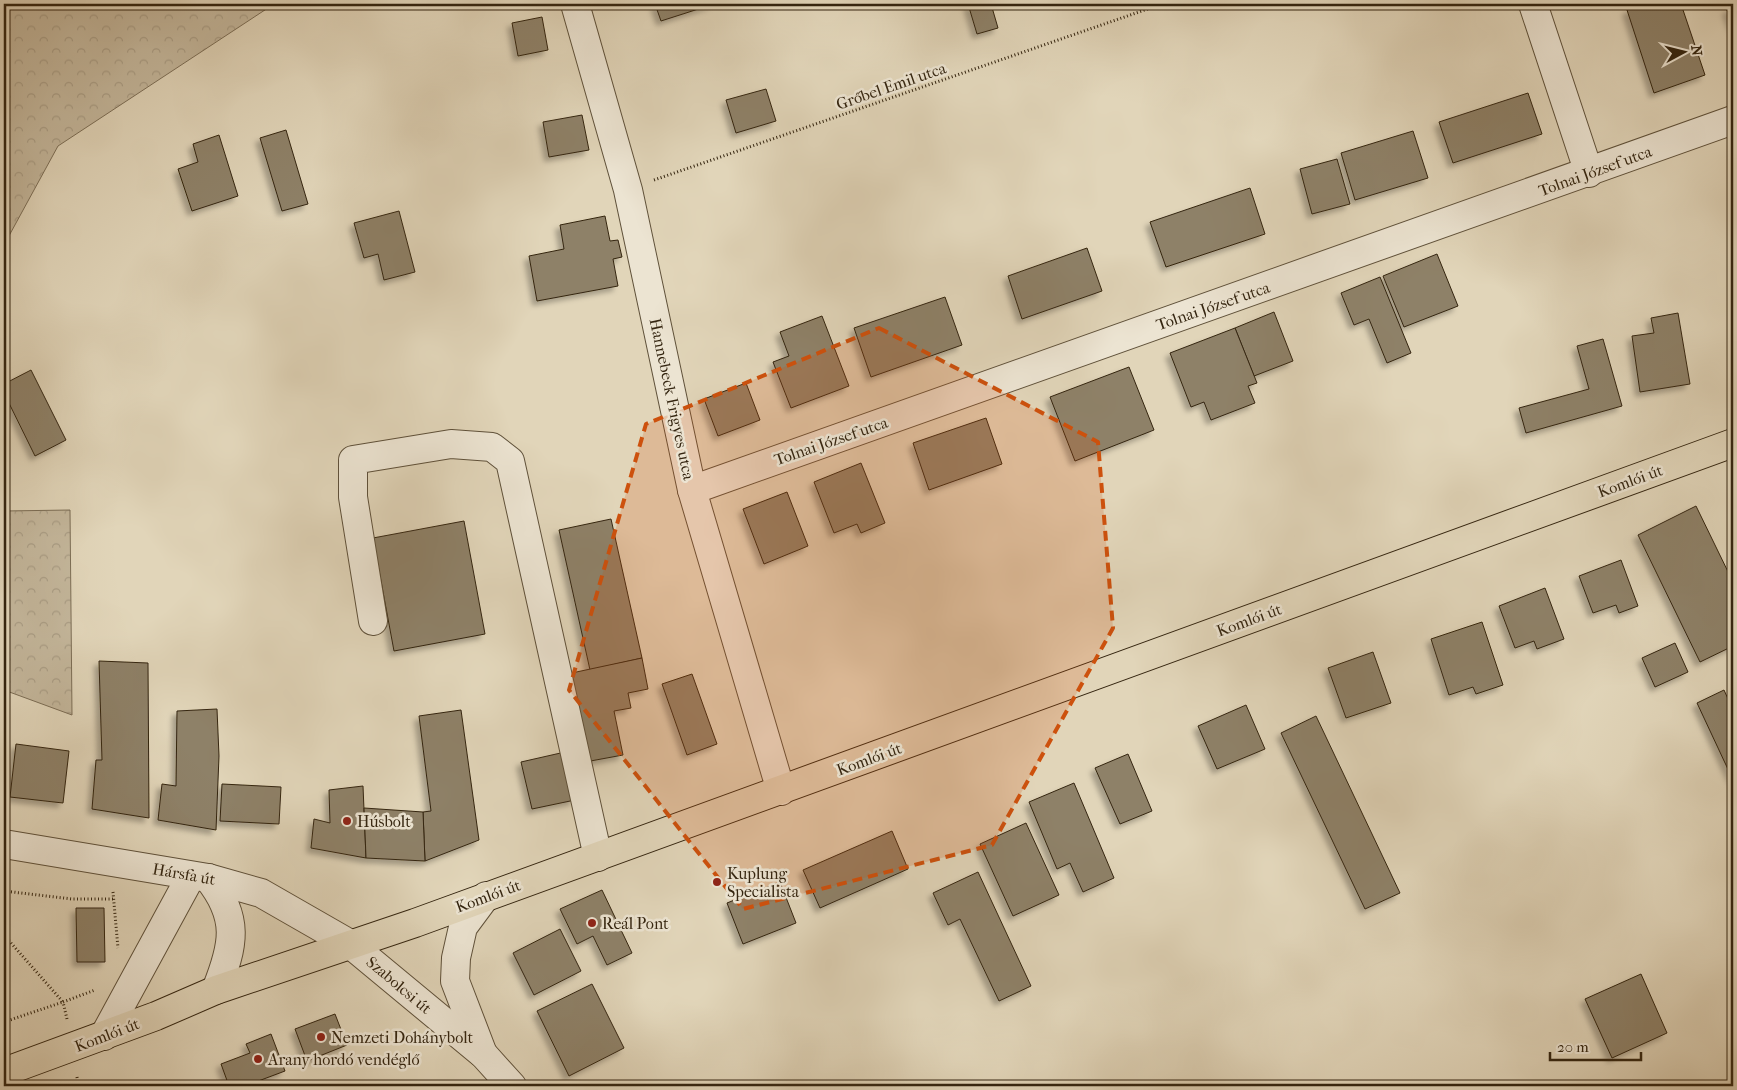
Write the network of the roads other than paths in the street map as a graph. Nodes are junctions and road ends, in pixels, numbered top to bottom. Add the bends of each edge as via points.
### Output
1 (576, 4) edge
2 (1533, 4) edge
3 (1733, 120) edge
4 (1589, 173) junction
5 (1733, 443) edge
6 (692, 490) junction
7 (373, 621) dead end
8 (781, 791) junction
9 (4, 844) edge
10 (598, 857) junction
11 (200, 877) junction
12 (486, 896) junction
13 (350, 944) junction
14 (216, 990) junction
15 (104, 1036) junction
16 (484, 1055) junction
17 (4, 1072) edge
18 (512, 1086) edge

1 - 6 street, Hannebeck Frigyes utca via 628,190
2 - 4 street
3 - 4 street, Tolnai József utca
4 - 6 street, Tolnai József utca
5 - 8 main road, Komlói út
6 - 8 street, Hannebeck Frigyes utca
7 - 10 street via 353,498 353,460 451,444 492,447 510,461
8 - 10 main road, Komlói út
9 - 11 street, Hársfa út
10 - 12 main road, Komlói út
11 - 13 street, Hársfa út via 261,893
11 - 14 street via 221,894 231,926 226,966
11 - 15 street
12 - 13 main road, Komlói út
12 - 16 street via 463,927 455,982
13 - 14 main road, Komlói út
13 - 16 street, Szabolcsi út
14 - 15 main road, Komlói út
15 - 17 main road, Komlói út
16 - 18 street, Szabolcsi út

